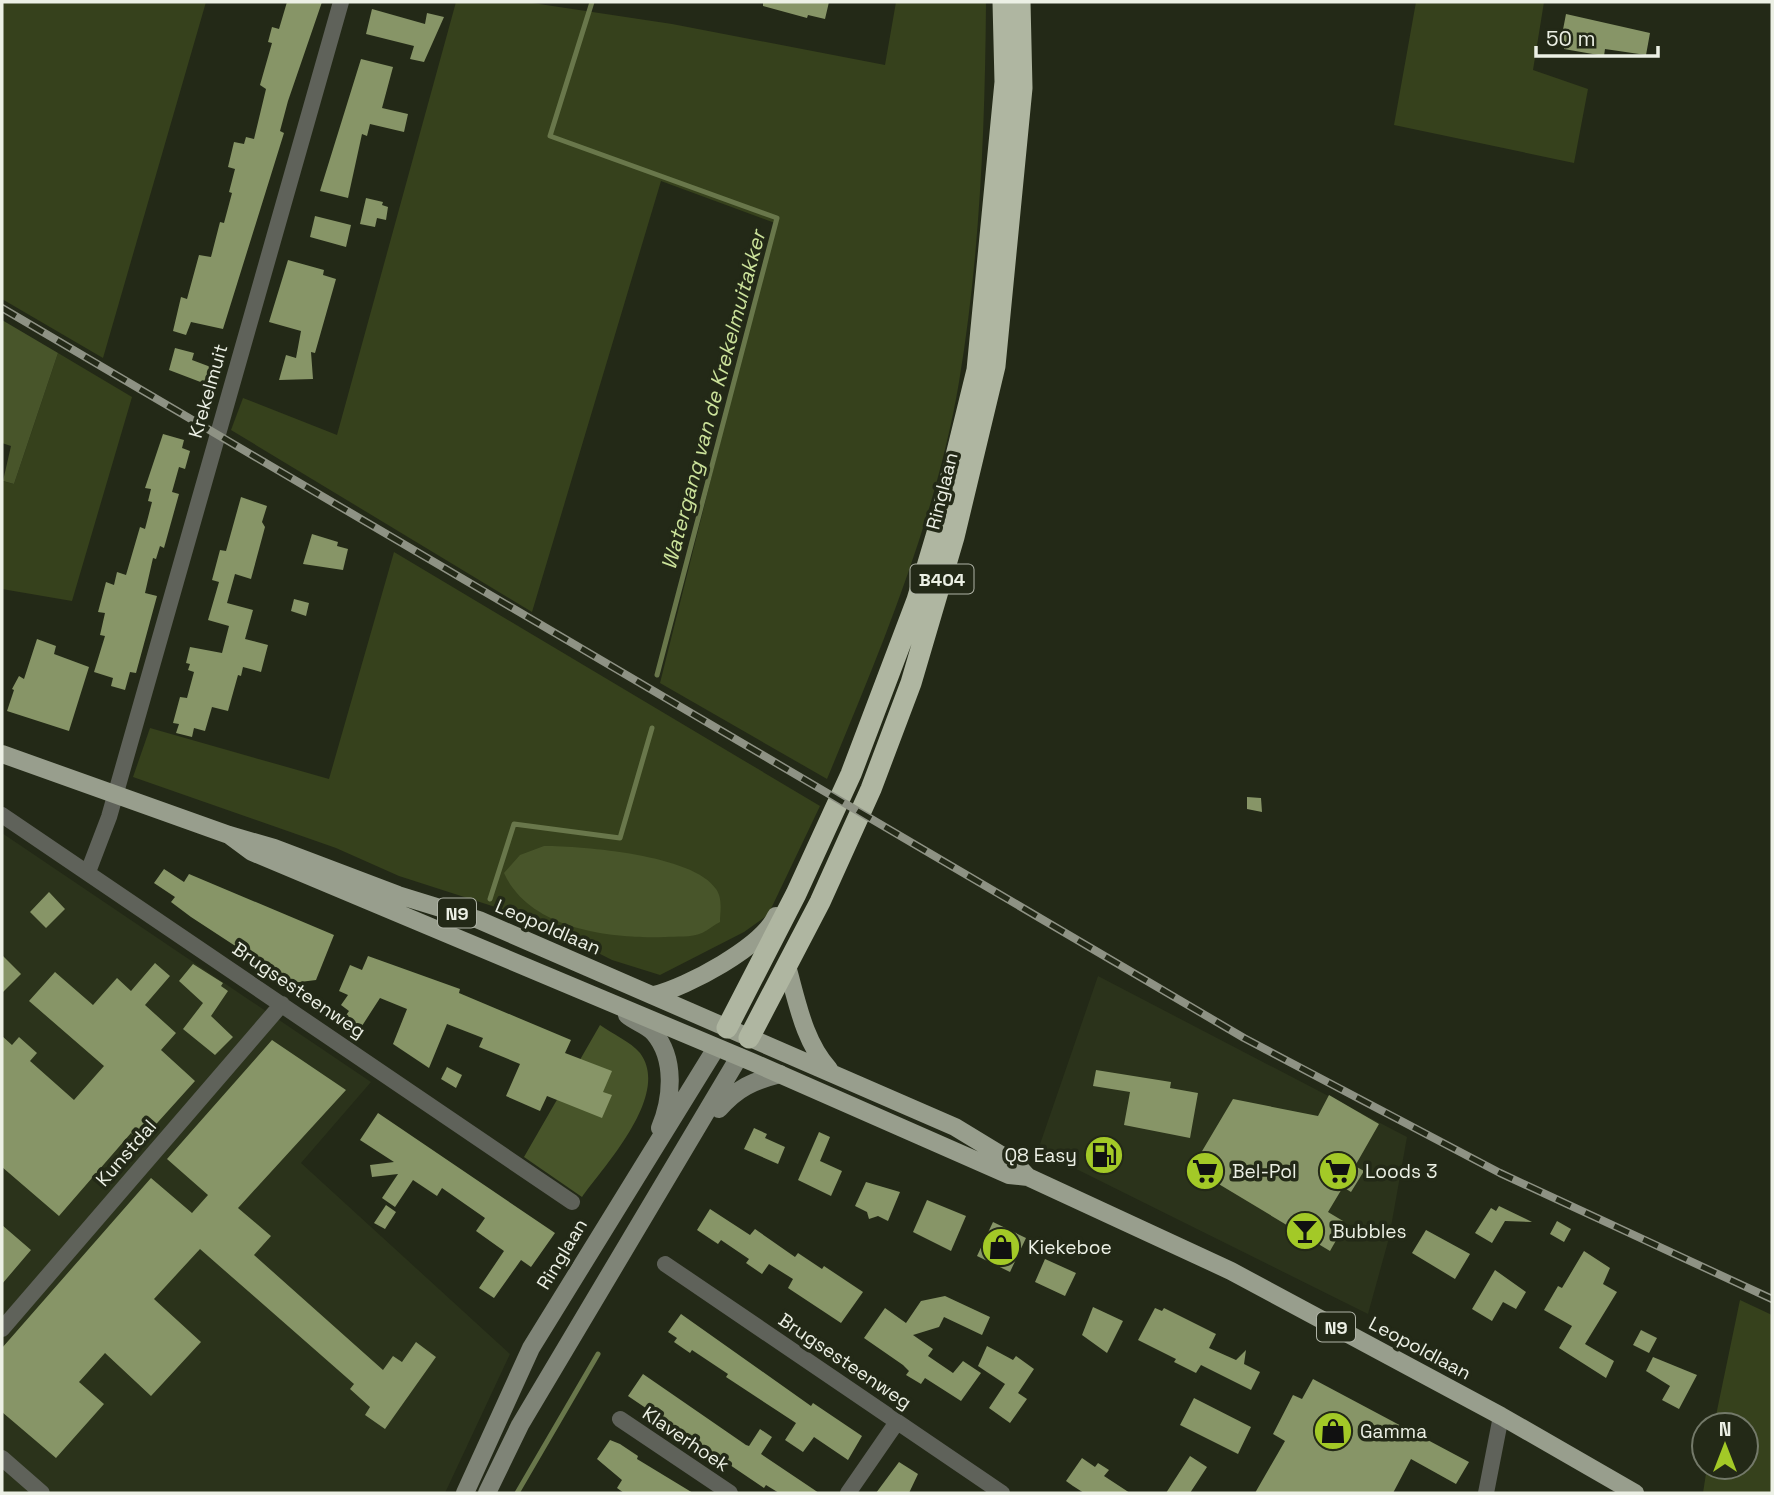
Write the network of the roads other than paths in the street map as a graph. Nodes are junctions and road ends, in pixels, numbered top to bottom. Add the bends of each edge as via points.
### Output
1 (341, 2) edge
2 (1003, 2) edge
3 (1020, 2) edge
4 (2, 754) edge
5 (114, 792) junction
6 (2, 815) edge
7 (229, 835) junction
8 (88, 872) junction
9 (796, 894) junction
10 (787, 966) junction
11 (654, 995) junction
12 (282, 1004) junction
13 (617, 1006) junction
14 (727, 1027) junction
15 (749, 1038) junction
16 (716, 1048) junction
17 (739, 1057) junction
18 (780, 1074) junction
19 (833, 1074) junction
20 (700, 1124) junction
21 (649, 1154) junction
22 (1028, 1177) junction
23 (572, 1202) dead end
24 (665, 1265) dead end
25 (2, 1329) edge
26 (1501, 1416) junction
27 (620, 1419) dead end
28 (897, 1422) junction
29 (2, 1458) edge
30 (42, 1493) edge
31 (465, 1493) edge
32 (487, 1493) edge
33 (730, 1493) edge
34 (848, 1493) edge
35 (1002, 1493) edge
36 (1486, 1493) edge
37 (1636, 1493) edge

1 - 5 street, Krekelmuit
2 - 9 highway, Ringlaan / B404 via 1005,82 977,370 917,600 850,774
3 - 10 highway, Ringlaan / B404 via 1022,88 995,366 954,537 889,743 837,866
4 - 5 main road, Leopoldlaan / N9
5 - 7 main road, Leopoldlaan / N9
5 - 8 street, Krekelmuit
6 - 8 street, Brugsesteenweg
7 - 11 main road, Leopoldlaan / N9 via 479,920
7 - 13 main road, Leopoldlaan / N9 via 252,852
8 - 12 street, Brugsesteenweg
9 - 11 main road via 783,901 771,927 757,940
9 - 14 highway, Ringlaan / B404
10 - 15 highway, Ringlaan / B404
10 - 19 main road via 816,1055
11 - 14 main road, Leopoldlaan / N9
12 - 23 street, Brugsesteenweg
12 - 25 street, Kunstdal
13 - 16 main road, Leopoldlaan / N9
13 - 21 main road via 655,1034 669,1070 671,1095
14 - 15 main road, N9
14 - 16 main road
15 - 17 main road
15 - 19 main road, Leopoldlaan / N9
16 - 17 main road, N9
16 - 21 main road, Ringlaan
17 - 18 main road, Leopoldlaan / N9
17 - 20 main road
18 - 20 main road via 732,1093
18 - 22 main road, Leopoldlaan / N9 via 1009,1175
19 - 22 main road, Leopoldlaan / N9 via 955,1127 1016,1164
20 - 32 main road via 520,1425
21 - 31 main road, Ringlaan via 531,1348
22 - 26 main road, Leopoldlaan / N9 via 1231,1271
24 - 28 street, Brugsesteenweg
26 - 36 street
26 - 37 main road, Leopoldlaan / N9
27 - 33 street, Klaverhoek
28 - 34 street
28 - 35 street, Brugsesteenweg
29 - 30 street

